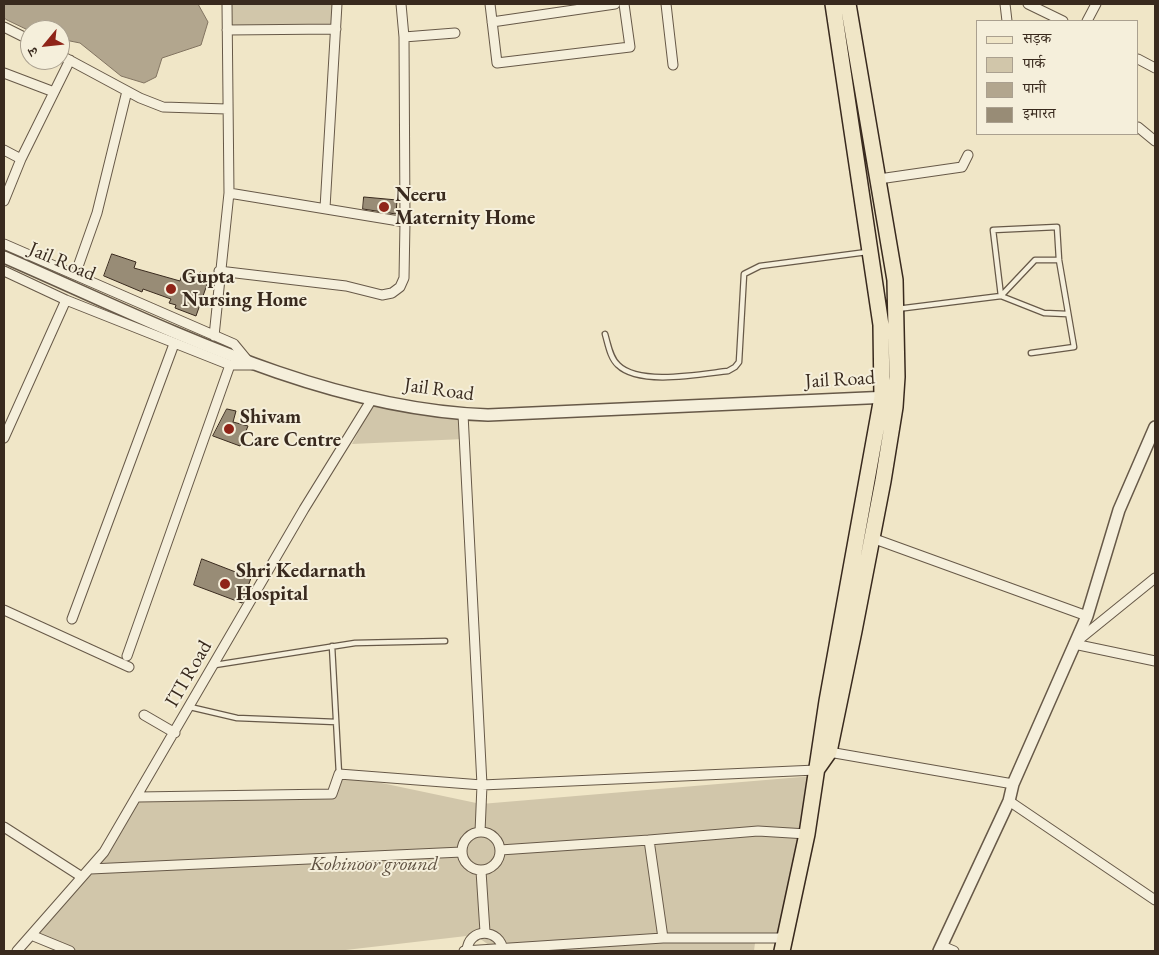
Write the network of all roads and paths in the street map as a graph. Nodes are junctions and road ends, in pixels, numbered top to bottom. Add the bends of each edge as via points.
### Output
1 (227, 4) edge
2 (337, 4) edge
3 (400, 4) edge
4 (490, 4) edge
5 (615, 4) edge
6 (624, 4) edge
7 (666, 4) edge
8 (834, 4) edge
9 (848, 4) edge
10 (1005, 4) edge
11 (1028, 4) edge
12 (1096, 4) edge
13 (1007, 20) edge
14 (1062, 20) edge
15 (1088, 20) edge
16 (492, 22) junction
17 (4, 27) edge
18 (336, 29) junction
19 (227, 30) junction
20 (455, 33) dead end
21 (20, 35) edge
22 (404, 37) junction
23 (70, 60) edge
24 (1139, 60) edge
25 (673, 65) dead end
26 (1155, 68) edge
27 (65, 70) edge
28 (4, 73) edge
29 (127, 91) junction
30 (54, 92) junction
31 (227, 109) junction
32 (1139, 128) edge
33 (1155, 141) edge
34 (4, 150) edge
35 (968, 155) dead end
36 (21, 159) junction
37 (878, 179) junction
38 (229, 193) junction
39 (4, 201) edge
40 (325, 208) junction
41 (405, 222) junction
42 (4, 244) edge
43 (870, 251) junction
44 (4, 257) edge
45 (1059, 260) junction
46 (219, 271) junction
47 (4, 272) edge
48 (76, 275) junction
49 (1001, 296) junction
50 (66, 300) junction
51 (896, 309) junction
52 (1067, 314) junction
53 (605, 334) dead end
54 (214, 336) junction
55 (174, 344) junction
56 (1031, 353) dead end
57 (254, 363) junction
58 (230, 365) junction
59 (889, 397) junction
60 (372, 399) junction
61 (463, 414) junction
62 (1155, 427) edge
63 (4, 438) edge
64 (872, 538) junction
65 (1155, 578) edge
66 (4, 610) edge
67 (1086, 616) junction
68 (72, 619) dead end
69 (445, 640) dead end
70 (1074, 644) junction
71 (332, 646) junction
72 (127, 656) dead end
73 (1155, 662) edge
74 (214, 665) junction
75 (128, 667) dead end
76 (190, 707) junction
77 (144, 715) dead end
78 (336, 722) junction
79 (175, 734) junction
80 (829, 752) junction
81 (816, 770) junction
82 (339, 774) junction
83 (482, 784) junction
84 (1013, 784) junction
85 (138, 798) junction
86 (1009, 801) junction
87 (4, 828) edge
88 (480, 832) junction
89 (807, 834) junction
90 (650, 840) junction
91 (500, 850) junction
92 (462, 852) junction
93 (90, 869) junction
94 (481, 870) junction
95 (82, 878) junction
96 (1155, 900) edge
97 (485, 932) junction
98 (31, 935) junction
99 (663, 938) junction
100 (783, 944) edge
101 (582, 947) edge
102 (940, 949) edge
103 (503, 950) edge
104 (17, 951) edge
105 (70, 951) edge
106 (466, 951) edge
107 (954, 951) edge

1 - 19 street
2 - 18 street
3 - 22 street
4 - 16 street
5 - 16 street
6 - 16 street via 630,47 497,63
7 - 25 street
8 - 43 main road
9 - 37 main road
10 - 13 street
11 - 14 street
12 - 15 street
17 - 21 street
18 - 19 street
18 - 40 street
19 - 31 street
20 - 22 street
22 - 41 street
23 - 29 street
24 - 26 street
27 - 30 street
28 - 30 street
29 - 31 street via 163,108
29 - 48 street via 97,213
30 - 36 street
31 - 38 street
32 - 33 street
34 - 36 street
35 - 37 street via 962,167
36 - 39 street
37 - 51 main road via 896,280
38 - 40 street
38 - 46 street
40 - 41 street
41 - 46 street via 404,278 392,293 382,295 346,286
42 - 48 street
43 - 53 lane via 760,266 744,274 740,354 736,367 728,372 672,377 636,374 618,365
43 - 59 main road
44 - 57 street, Jail Road
45 - 49 lane via 1035,260
45 - 49 lane via 1057,227 993,230
45 - 52 lane
46 - 54 street
47 - 50 street
48 - 54 street
49 - 51 lane
49 - 52 lane via 1044,312
50 - 55 street
50 - 63 street
51 - 59 main road
52 - 56 lane via 1074,347
54 - 57 street via 234,344
55 - 58 street
55 - 68 street
57 - 58 street
57 - 60 street, Jail Road via 313,384
58 - 72 street
59 - 61 street, Jail Road
59 - 64 main road
59 - 81 main road
60 - 61 street, Jail Road
60 - 74 street, ITI Road
61 - 83 street
62 - 67 street via 1119,510
64 - 67 street
64 - 80 main road
65 - 70 street
66 - 75 street
67 - 70 street
69 - 71 lane
70 - 73 street
70 - 84 street
71 - 74 lane
71 - 78 lane
74 - 76 street, ITI Road
76 - 78 lane via 237,718
76 - 79 street, ITI Road
77 - 79 street
78 - 82 lane
79 - 85 street, ITI Road
80 - 81 main road
80 - 84 street
81 - 83 street
81 - 89 main road
82 - 83 street
82 - 85 street via 332,794
83 - 88 street
84 - 86 street
85 - 93 street, ITI Road
86 - 96 street
86 - 102 street
87 - 95 street
88 - 91 street via 494,837
88 - 92 street via 466,838
89 - 90 street via 758,831
89 - 100 main road
90 - 91 street
90 - 99 street
91 - 94 street via 495,864
92 - 93 street
92 - 94 street via 468,866
93 - 95 street, ITI Road
94 - 97 street
95 - 98 street, ITI Road
97 - 103 street via 496,936
97 - 106 street via 470,940
98 - 104 street, ITI Road
98 - 105 street
99 - 100 street
99 - 101 street
101 - 103 street
102 - 107 street
103 - 106 street

